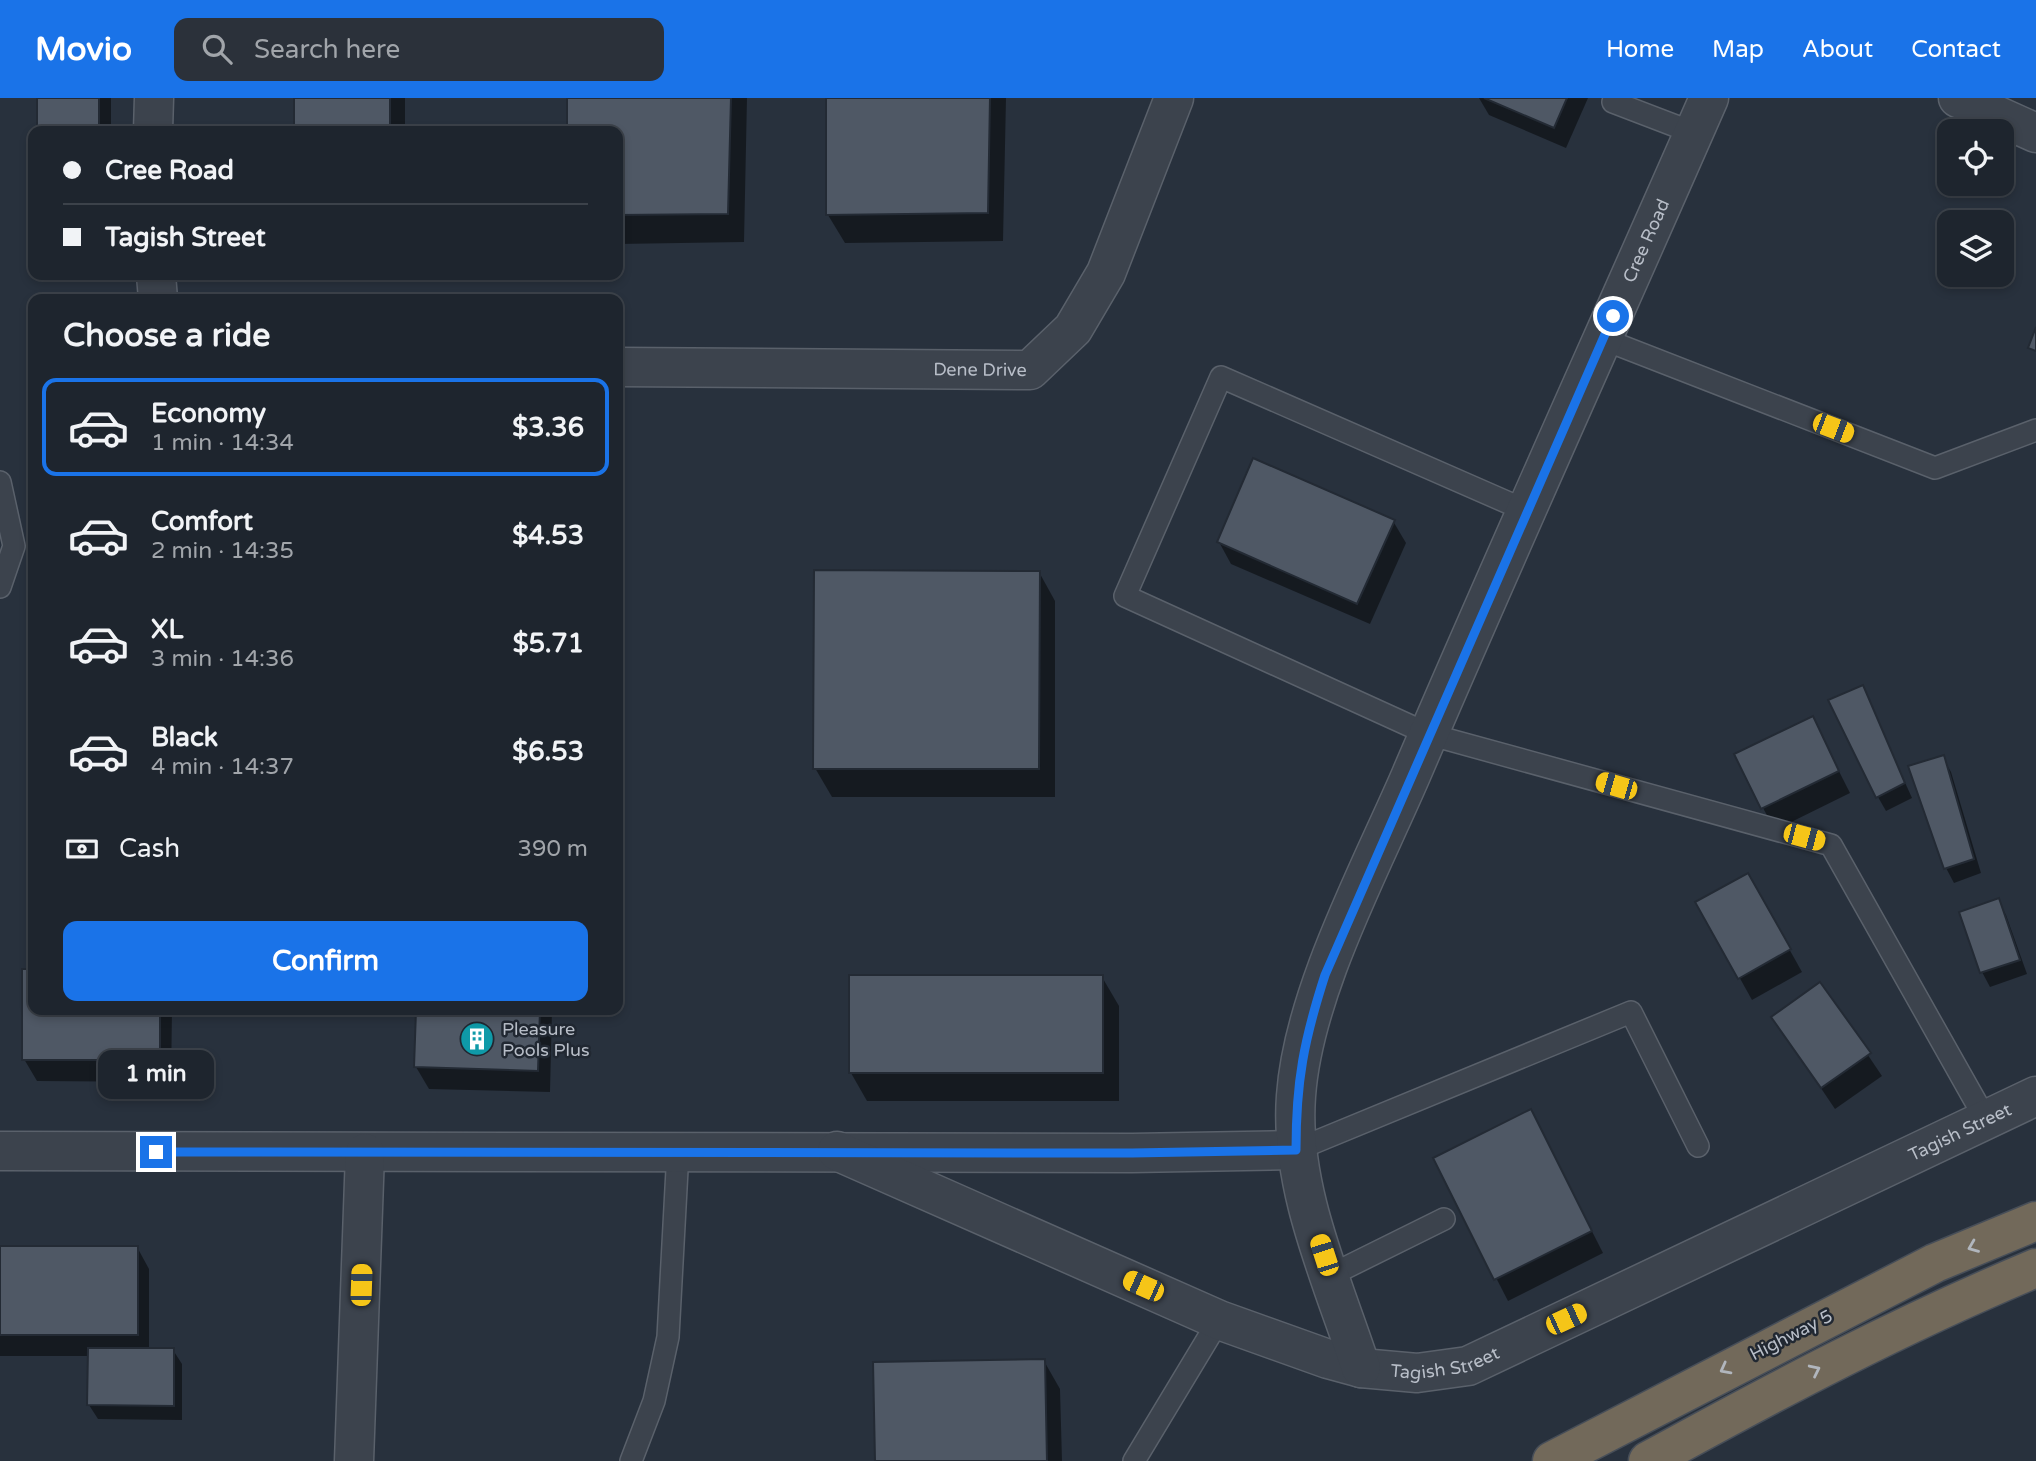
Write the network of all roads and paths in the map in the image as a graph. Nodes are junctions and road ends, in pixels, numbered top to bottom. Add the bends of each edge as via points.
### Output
1 (154, 98) edge
2 (1174, 98) edge
3 (1709, 98) edge
4 (1958, 98) edge
5 (1613, 102) dead end
6 (153, 126) edge
7 (1693, 133) junction
8 (2036, 133) edge
9 (1603, 339) junction
10 (623, 367) edge
11 (2036, 430) edge
12 (0, 482) edge
13 (1527, 511) junction
14 (0, 587) edge
15 (1428, 734) junction
16 (2036, 1097) edge
17 (1986, 1120) junction
18 (1698, 1146) dead end
19 (1296, 1150) junction
20 (0, 1151) edge
21 (837, 1151) junction
22 (678, 1152) junction
23 (365, 1153) junction
24 (1444, 1219) dead end
25 (2036, 1221) edge
26 (2036, 1268) edge
27 (1331, 1275) junction
28 (1219, 1320) junction
29 (1361, 1368) junction
30 (354, 1461) edge
31 (631, 1461) edge
32 (1134, 1461) edge
33 (1552, 1461) edge
34 (1648, 1461) edge

1 - 6 street
2 - 10 street, Dene Drive via 1106,273 1073,329 1030,370
3 - 7 street, Cree Road
4 - 8 street
5 - 7 lane
7 - 9 street, Cree Road
9 - 11 lane via 1935,468
9 - 13 street, Cree Road
12 - 14 lane via 14,546
13 - 15 street, Cree Road
13 - 15 lane via 1221,377 1125,596
15 - 17 lane via 1831,845
15 - 19 street, Cree Road via 1325,975 1307,1031 1296,1096
16 - 17 street, Tagish Street
17 - 29 street, Tagish Street via 1468,1366 1417,1373
18 - 19 lane via 1631,1012
19 - 21 street, Tagish Street
19 - 27 street, Cree Road
20 - 23 street, Tagish Street
21 - 22 street, Tagish Street
21 - 28 street, Tagish Street
22 - 23 street, Tagish Street
22 - 31 lane via 668,1337 654,1401
23 - 30 street
24 - 27 lane
25 -> 33 highway, Highway 5 via 1935,1263
34 -> 26 highway via 1792,1381
27 - 29 street, Cree Road
28 - 29 street, Tagish Street
28 - 32 lane

